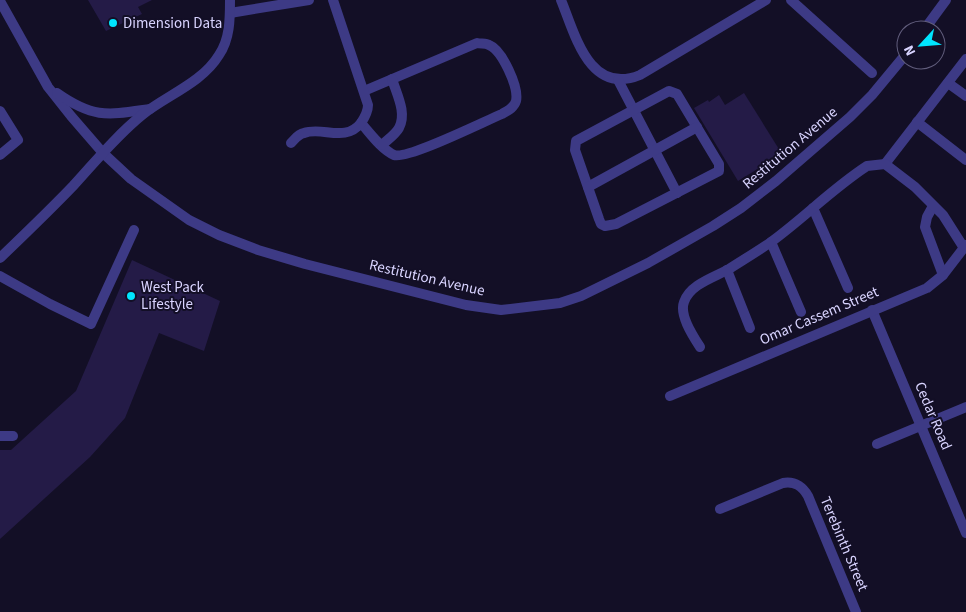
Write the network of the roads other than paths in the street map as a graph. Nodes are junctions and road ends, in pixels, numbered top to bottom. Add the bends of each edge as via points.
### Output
1 (230, 0) edge
2 (309, 0) edge
3 (333, 0) edge
4 (561, 0) edge
5 (766, 0) edge
6 (791, 0) edge
7 (946, 0) edge
8 (0, 1) edge
9 (230, 13) junction
10 (931, 20) edge
11 (966, 59) edge
12 (896, 66) edge
13 (872, 73) dead end
14 (392, 79) junction
15 (618, 80) junction
16 (948, 83) junction
17 (48, 87) junction
18 (364, 91) junction
19 (966, 96) edge
20 (151, 109) junction
21 (634, 110) junction
22 (0, 111) edge
23 (917, 122) junction
24 (361, 123) junction
25 (697, 127) junction
26 (291, 143) dead end
27 (382, 145) junction
28 (656, 150) junction
29 (103, 153) junction
30 (0, 155) edge
31 (966, 160) edge
32 (886, 164) junction
33 (588, 187) junction
34 (677, 193) junction
35 (933, 206) junction
36 (813, 208) junction
37 (134, 230) dead end
38 (771, 242) junction
39 (965, 247) edge
40 (0, 258) edge
41 (0, 267) edge
42 (727, 270) junction
43 (0, 271) edge
44 (0, 276) edge
45 (944, 276) junction
46 (848, 288) dead end
47 (872, 310) junction
48 (800, 312) dead end
49 (750, 328) dead end
50 (700, 347) dead end
51 (670, 396) dead end
52 (966, 407) edge
53 (921, 426) junction
54 (0, 436) edge
55 (13, 436) dead end
56 (877, 444) dead end
57 (720, 509) dead end
58 (966, 533) edge
59 (856, 612) edge

1 - 9 street
2 - 9 street
3 - 18 street
4 - 15 street via 588,63
5 - 15 street via 640,75
6 - 13 street
7 - 10 street
8 - 17 street, Restitution Avenue
9 - 20 street via 226,40 211,67
11 - 16 street
12 - 29 street, Restitution Avenue via 850,117 741,208 648,263 581,296 527,308 501,310 466,305 250,247 189,220 131,179
14 - 18 street
14 - 27 street via 402,108 402,119 398,130
14 - 27 street via 477,44 489,44 498,51 510,73 516,101 510,110 502,114 416,151 400,156
15 - 21 street
16 - 19 street
16 - 23 street
17 - 20 street via 73,104 98,114
17 - 29 street, Restitution Avenue
18 - 24 street via 368,110
20 - 29 street
21 - 25 street via 673,91
21 - 28 street
21 - 33 street via 576,140 575,150
22 - 30 street via 18,140
23 - 31 street
23 - 32 street
24 - 26 street via 349,132 304,132
24 - 27 street
25 - 28 street
25 - 34 street via 720,168
28 - 33 street
28 - 34 street
29 - 40 street via 42,219
32 - 35 street
32 - 36 street via 867,166
33 - 34 street via 601,224 605,226 616,224
35 - 39 street
35 - 45 street via 925,227
36 - 38 street
36 - 46 street
37 - 44 street via 91,324
38 - 42 street
38 - 48 street
39 - 45 street, Omar Cassem Street
41 - 43 street
42 - 49 street
42 - 50 street via 689,292 684,300 684,313
45 - 47 street, Omar Cassem Street via 927,288
47 - 51 street, Omar Cassem Street
47 - 53 street, Cedar Road
52 - 53 street
53 - 56 street
53 - 58 street, Cedar Road
54 - 55 street
57 - 59 street, Terebinth Street via 783,483 801,486

